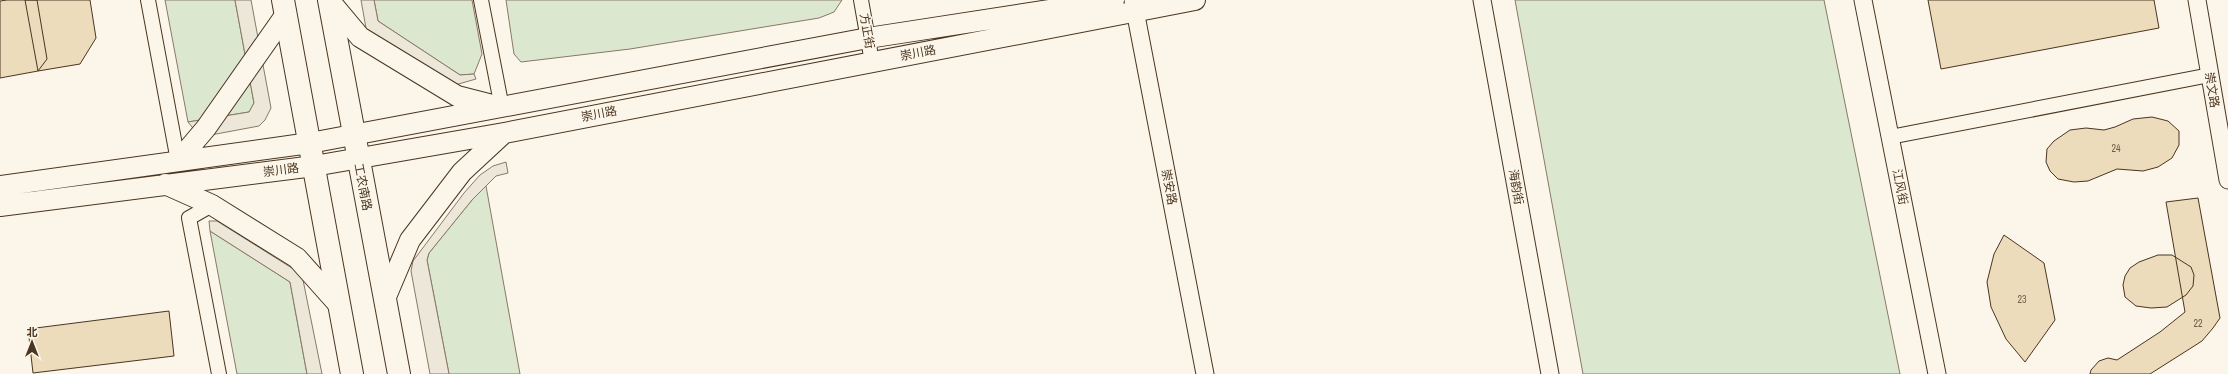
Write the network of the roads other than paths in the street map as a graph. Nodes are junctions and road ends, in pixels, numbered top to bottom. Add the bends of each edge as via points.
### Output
1 (148, 0) edge
2 (329, 0) edge
3 (481, 0) edge
4 (861, 0) edge
5 (1114, 0) edge
6 (1195, 0) edge
7 (1482, 0) edge
8 (1863, 0) edge
9 (2197, 0) edge
10 (1134, 6) edge
11 (285, 7) edge
12 (868, 38) junction
13 (872, 62) junction
14 (2210, 75) junction
15 (502, 108) junction
16 (504, 133) junction
17 (354, 135) junction
18 (1890, 137) junction
19 (310, 143) junction
20 (357, 159) junction
21 (178, 161) junction
22 (314, 166) junction
23 (2228, 180) edge
24 (165, 184) junction
25 (0, 186) edge
26 (212, 205) junction
27 (0, 206) edge
28 (385, 299) junction
29 (338, 304) junction
30 (219, 374) edge
31 (352, 374) edge
32 (399, 374) edge
33 (1205, 374) edge
34 (1550, 374) edge
35 (1936, 374) edge

1 - 21 street
2 - 15 main road via 360,37 457,96
2 - 17 main road, 工农南路
3 - 15 street
4 - 12 street, 方正街
5 - 12 main road, 崇川路
6 - 10 main road, 崇川路
7 - 34 street, 海韵街
8 - 18 street, 江风街
9 - 14 street, 崇文路
10 - 13 main road, 崇川路
10 - 33 street, 崇安路
11 - 19 main road
11 - 21 main road via 206,128
12 - 13 street, 方正街
12 - 15 main road, 崇川路
13 - 16 main road, 崇川路
14 - 18 street
14 - 23 street, 崇文路
15 - 17 main road, 崇川路
16 - 20 main road, 崇川路
16 - 28 main road via 462,172 410,240
17 - 19 main road, 崇川路
17 - 20 main road, 工农南路
18 - 35 street, 江风街
19 - 21 main road, 崇川路
19 - 22 main road
20 - 22 main road, 崇川路
20 - 28 main road, 工农南路
21 - 25 main road, 崇川路
22 - 24 main road, 崇川路
22 - 29 main road
24 - 26 main road
24 - 27 main road, 崇川路
26 - 29 main road via 297,258
26 - 30 street via 189,218
28 - 32 main road, 工农南路
29 - 31 main road

